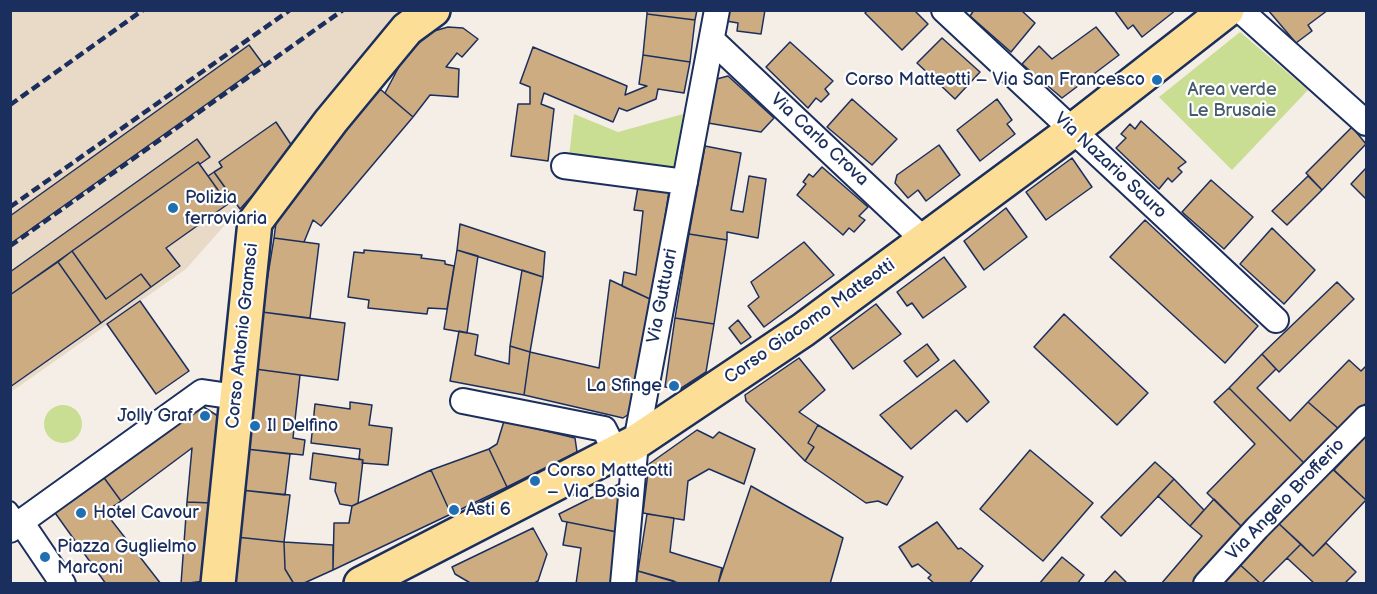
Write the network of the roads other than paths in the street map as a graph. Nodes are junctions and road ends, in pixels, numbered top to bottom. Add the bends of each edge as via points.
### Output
1 (433, 10) edge
2 (717, 10) edge
3 (944, 10) edge
4 (1227, 10) edge
5 (1240, 10) edge
6 (713, 41) junction
7 (1366, 123) edge
8 (1072, 130) junction
9 (564, 166) dead end
10 (685, 183) junction
11 (924, 240) junction
12 (1276, 320) dead end
13 (236, 397) junction
14 (463, 401) dead end
15 (1366, 418) edge
16 (626, 448) junction
17 (14, 520) edge
18 (63, 584) edge
19 (218, 584) edge
20 (361, 584) edge
21 (623, 584) edge
22 (1206, 584) edge

1 - 13 main road, Corso Antonio Gramsci via 406,29 255,222
2 - 6 street, Via Guttuari
3 - 8 street, Via Nazario Sauro
4 - 8 main road, Corso Giacomo Matteotti
5 - 7 street
6 - 10 street, Via Guttuari
6 - 11 street, Via Carlo Crova
8 - 11 main road, Corso Giacomo Matteotti
8 - 12 street, Via Nazario Sauro
9 - 10 street
10 - 16 street, Via Guttuari
11 - 16 main road, Corso Giacomo Matteotti via 803,330
13 - 17 street via 202,392
13 - 19 main road, Corso Antonio Gramsci
14 - 16 street via 604,429
15 - 22 street, Via Angelo Brofferio
16 - 20 main road, Corso Giacomo Matteotti
16 - 21 street, Via Guttuari
17 - 18 street

